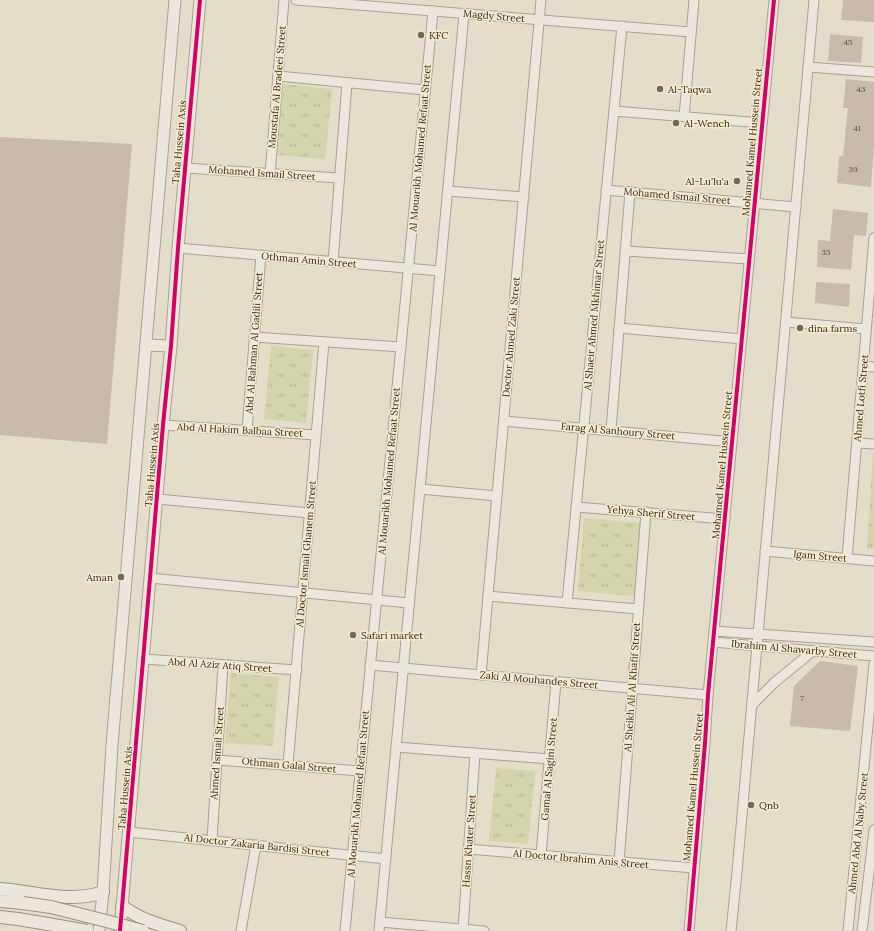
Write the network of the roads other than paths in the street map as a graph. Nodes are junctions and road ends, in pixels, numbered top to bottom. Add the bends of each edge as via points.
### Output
1 (175, 0) edge
2 (200, 0) edge
3 (284, 0) edge
4 (296, 0) edge
5 (541, 0) edge
6 (694, 0) edge
7 (774, 0) edge
8 (814, 0) edge
9 (364, 3) edge
10 (433, 11) junction
11 (464, 14) junction
12 (539, 20) junction
13 (622, 26) junction
14 (691, 32) junction
15 (808, 67) junction
16 (874, 72) edge
17 (278, 76) junction
18 (347, 83) junction
19 (425, 90) junction
20 (614, 110) junction
21 (684, 117) junction
22 (762, 123) junction
23 (185, 168) junction
24 (270, 174) junction
25 (339, 178) junction
26 (606, 190) junction
27 (448, 191) junction
28 (630, 192) junction
29 (524, 197) junction
30 (755, 203) junction
31 (796, 207) junction
32 (874, 238) edge
33 (178, 248) junction
34 (626, 251) junction
35 (261, 256) junction
36 (749, 259) junction
37 (333, 262) junction
38 (408, 268) junction
39 (440, 271) junction
40 (872, 283) edge
41 (786, 322) junction
42 (620, 328) junction
43 (866, 329) junction
44 (254, 337) junction
45 (742, 339) junction
46 (324, 342) junction
47 (146, 345) junction
48 (171, 346) junction
49 (401, 347) junction
50 (863, 366) junction
51 (874, 367) edge
52 (504, 421) junction
53 (163, 426) junction
54 (584, 428) junction
55 (247, 430) junction
56 (611, 430) junction
57 (316, 435) junction
58 (732, 442) junction
59 (857, 442) junction
60 (874, 444) edge
61 (420, 489) junction
62 (497, 496) junction
63 (157, 499) junction
64 (576, 507) junction
65 (646, 512) junction
66 (310, 513) junction
67 (725, 518) junction
68 (765, 551) junction
69 (847, 558) junction
70 (874, 561) edge
71 (150, 578) junction
72 (303, 593) junction
73 (488, 596) junction
74 (377, 600) junction
75 (409, 603) junction
76 (567, 603) junction
77 (638, 609) junction
78 (714, 631) junction
79 (758, 634) junction
80 (713, 642) junction
81 (874, 642) edge
82 (757, 646) junction
83 (813, 651) junction
84 (874, 656) edge
85 (144, 659) junction
86 (874, 664) edge
87 (223, 665) junction
88 (370, 665) junction
89 (403, 668) junction
90 (296, 670) junction
91 (481, 675) junction
92 (556, 682) junction
93 (632, 688) junction
94 (873, 693) edge
95 (708, 695) junction
96 (752, 705) junction
97 (396, 747) junction
98 (475, 753) junction
99 (550, 759) junction
100 (217, 760) junction
101 (288, 765) junction
102 (360, 771) junction
103 (874, 830) edge
104 (129, 832) junction
105 (212, 840) junction
106 (256, 845) junction
107 (468, 850) junction
108 (352, 855) junction
109 (541, 856) junction
110 (386, 858) junction
111 (619, 862) junction
112 (694, 868) junction
113 (871, 882) edge
114 (0, 889) edge
115 (103, 892) junction
116 (61, 896) junction
117 (0, 901) edge
118 (122, 906) junction
119 (0, 918) edge
120 (379, 927) edge
121 (153, 928) edge
122 (463, 929) junction
123 (70, 931) edge
124 (87, 931) edge
125 (99, 931) edge
126 (120, 931) edge
127 (144, 931) edge
128 (180, 931) edge
129 (241, 931) edge
130 (345, 931) edge
131 (484, 931) edge
132 (689, 931) edge
133 (731, 931) edge
134 (848, 931) edge
135 (862, 931) edge

1 - 47 street, Taha Hussein Axis
2 - 23 street, Taha Hussein Axis
3 - 17 street, Moustafa Al Bradeei Street
4 - 9 street, Magdy Street
5 - 12 street, Doctor Ahmed Zaki Street
6 - 14 street
7 - 22 street, Mohamed Kamel Hussein Street
8 - 15 street
9 - 10 street, Magdy Street
10 - 11 street, Magdy Street
10 - 19 street, Al Mouarikh Mohamed Refaat Street
11 - 12 street, Magdy Street
11 - 27 street
12 - 13 street, Magdy Street
12 - 29 street, Doctor Ahmed Zaki Street
13 - 14 street, Magdy Street
13 - 20 street, Al Shaeir Ahmed Mkhimar Street
14 - 21 street
15 - 16 street
15 - 31 street
17 - 18 street
17 - 24 street, Moustafa Al Bradeei Street
18 - 19 street
18 - 25 street
19 - 38 street, Al Mouarikh Mohamed Refaat Street
20 - 21 street
20 - 26 street, Al Shaeir Ahmed Mkhimar Street
21 - 22 street
22 - 30 street, Mohamed Kamel Hussein Street
23 - 24 street, Mohamed Ismail Street
23 - 33 street, Taha Hussein Axis
24 - 25 street, Mohamed Ismail Street
25 - 37 street
26 - 28 street, Mohamed Ismail Street
26 - 54 street, Al Shaeir Ahmed Mkhimar Street
27 - 29 street
27 - 39 street
28 - 30 street, Mohamed Ismail Street
28 - 34 street
29 - 52 street, Doctor Ahmed Zaki Street
30 - 31 street, Mohamed Ismail Street
30 - 36 street, Mohamed Kamel Hussein Street
31 - 41 street
32 - 40 street, Ahmed Lotfi Street
33 - 35 street, Othman Amin Street
33 - 48 street, Taha Hussein Axis
34 - 36 street
34 - 42 street
35 - 37 street, Othman Amin Street
35 - 44 street, Abd Al Rahman Al Gadili Street
36 - 45 street, Mohamed Kamel Hussein Street
37 - 38 street, Othman Amin Street
38 - 39 street, Othman Amin Street
38 - 49 street, Al Mouarikh Mohamed Refaat Street
39 - 61 street
40 - 43 street, Ahmed Lotfi Street
41 - 43 street
41 - 68 street
42 - 45 street
42 - 56 street
43 - 50 street, Ahmed Lotfi Street
44 - 46 street
44 - 55 street, Abd Al Rahman Al Gadili Street
45 - 58 street, Mohamed Kamel Hussein Street
46 - 49 street
46 - 57 street, Al Doctor Ismail Ghanem Street
47 - 48 street
47 - 115 street, Taha Hussein Axis via 112,745
48 - 53 street, Taha Hussein Axis
49 - 74 street, Al Mouarikh Mohamed Refaat Street
50 - 51 street
50 - 59 street, Ahmed Lotfi Street
52 - 54 street, Farag Al Sanhoury Street
52 - 62 street, Doctor Ahmed Zaki Street
53 - 55 street, Abd Al Hakim Balbaa Street
53 - 63 street, Taha Hussein Axis
54 - 56 street, Farag Al Sanhoury Street
54 - 64 street, Al Shaeir Ahmed Mkhimar Street
55 - 57 street, Abd Al Hakim Balbaa Street
56 - 58 street, Farag Al Sanhoury Street
57 - 66 street, Al Doctor Ismail Ghanem Street
58 - 67 street, Mohamed Kamel Hussein Street
59 - 60 street
59 - 69 street, Ahmed Lotfi Street
61 - 62 street
61 - 75 street
62 - 73 street, Doctor Ahmed Zaki Street
63 - 66 street
63 - 71 street, Taha Hussein Axis
64 - 65 street, Yehya Sherif Street
64 - 76 street, Al Shaeir Ahmed Mkhimar Street
65 - 67 street, Yehya Sherif Street
65 - 77 street, Al Sheikh Ali Al Khafif Street
66 - 72 street, Al Doctor Ismail Ghanem Street
67 - 78 street, Mohamed Kamel Hussein Street
68 - 69 street, Igam Street
68 - 79 street
69 - 70 street, Igam Street
71 - 72 street
71 - 85 street, Taha Hussein Axis
72 - 74 street
72 - 90 street, Al Doctor Ismail Ghanem Street
73 - 76 street
73 - 91 street, Doctor Ahmed Zaki Street
74 - 75 street
74 - 88 street, Al Mouarikh Mohamed Refaat Street
75 - 89 street
76 - 77 street
77 - 93 street, Al Sheikh Ali Al Khafif Street
78 - 79 street, Ibrahim Al Shawarby Street
78 - 80 street, Mohamed Kamel Hussein Street
79 - 81 street, Ibrahim Al Shawarby Street
79 - 82 street
80 - 82 street, Ibrahim Al Shawarby Street
80 - 95 street, Mohamed Kamel Hussein Street
82 - 83 street, Ibrahim Al Shawarby Street
82 - 96 street
83 - 84 street, Ibrahim Al Shawarby Street
83 - 96 street via 779,678
85 - 87 street, Abd Al Aziz Atiq Street
85 - 104 street, Taha Hussein Axis
86 - 94 street, Ahmed Abd Al Naby Street
87 - 90 street, Abd Al Aziz Atiq Street
87 - 100 street, Ahmed Ismail Street
88 - 89 street, Zaki Al Mouhandes Street
88 - 102 street, Al Mouarikh Mohamed Refaat Street
89 - 91 street, Zaki Al Mouhandes Street
89 - 97 street
90 - 101 street, Al Doctor Ismail Ghanem Street
91 - 92 street, Zaki Al Mouhandes Street
92 - 93 street, Zaki Al Mouhandes Street
92 - 99 street, Gamal Al Sagini Street
93 - 95 street, Zaki Al Mouhandes Street
93 - 111 street, Al Sheikh Ali Al Khafif Street
94 - 134 street, Ahmed Abd Al Naby Street
95 - 112 street, Mohamed Kamel Hussein Street
96 - 133 street
97 - 98 street
97 - 110 street
98 - 99 street
98 - 107 street, Hassn Khater Street
99 - 109 street, Gamal Al Sagini Street
100 - 101 street, Othman Galal Street
100 - 105 street, Ahmed Ismail Street
101 - 102 street, Othman Galal Street
102 - 108 street, Al Mouarikh Mohamed Refaat Street
103 - 113 street, Ahmed Abd Al Naby Street
104 - 105 street, Al Doctor Zakaria Bardisi Street
104 - 118 street, Taha Hussein Axis
105 - 106 street, Al Doctor Zakaria Bardisi Street
106 - 108 street, Al Doctor Zakaria Bardisi Street
106 - 129 street
107 - 109 street, Al Doctor Ibrahim Anis Street
107 - 122 street, Hassn Khater Street
108 - 110 street, Al Doctor Zakaria Bardisi Street
108 - 130 street, Al Mouarikh Mohamed Refaat Street
109 - 111 street, Al Doctor Ibrahim Anis Street
110 - 120 street
111 - 112 street, Al Doctor Ibrahim Anis Street
112 - 132 street, Mohamed Kamel Hussein Street
113 - 135 street, Ahmed Abd Al Naby Street
114 - 116 main road
115 - 116 main road via 81,897
115 - 125 street, Taha Hussein Axis
116 - 123 main road via 72,912 73,925
117 - 127 main road, bridge via 51,907
118 - 121 main road
118 - 126 street, Taha Hussein Axis
119 - 124 main road, bridge
120 - 122 street
121 - 128 main road
122 - 131 street

